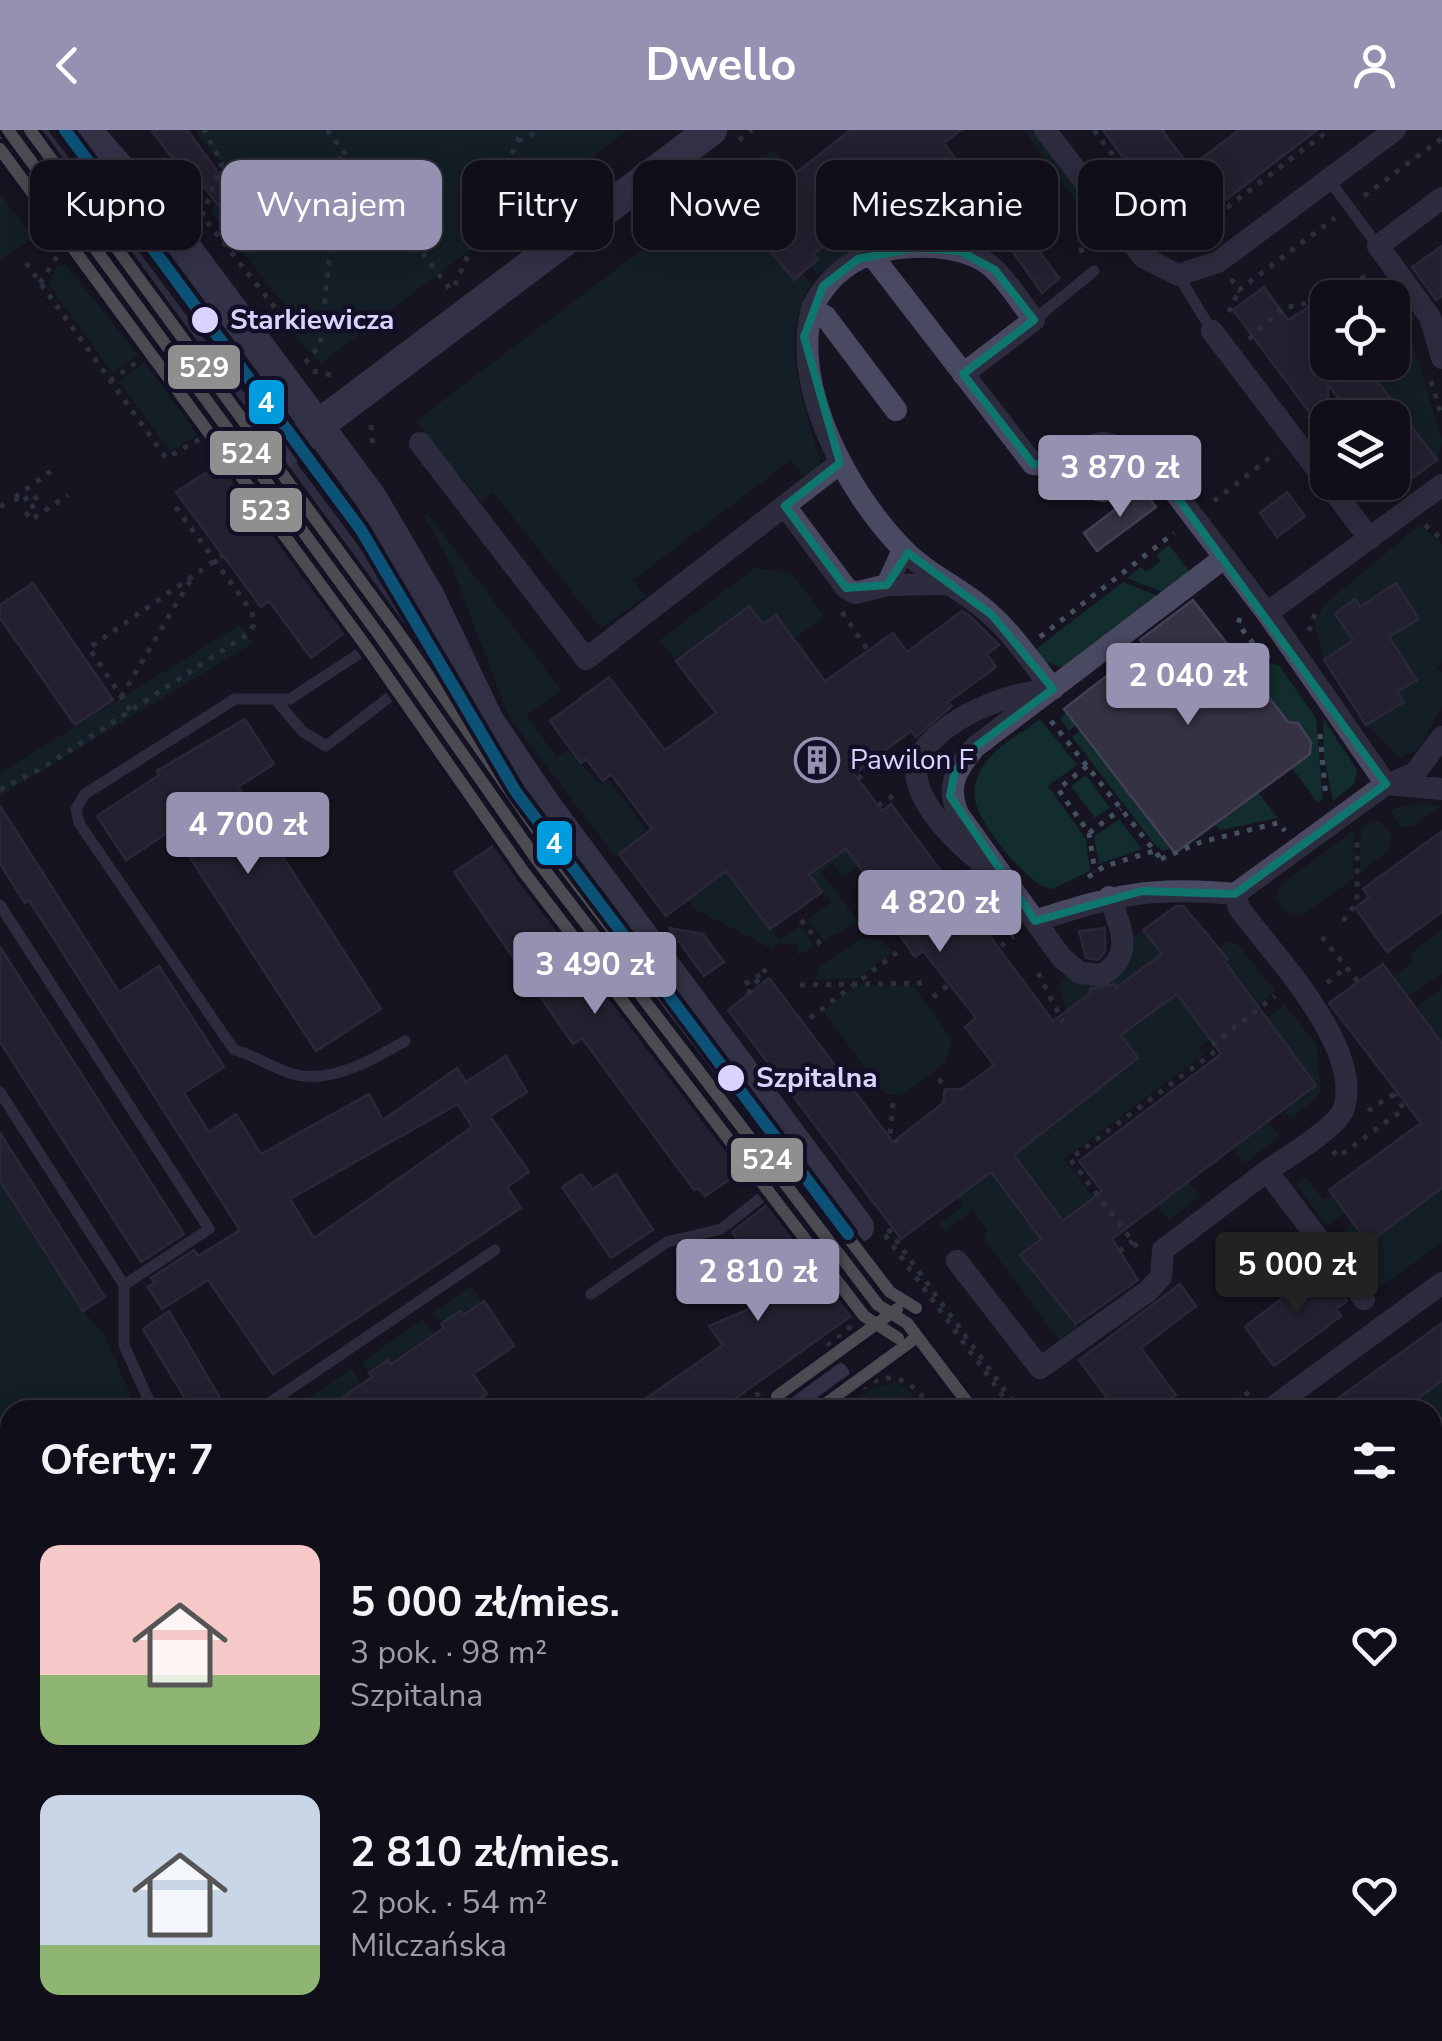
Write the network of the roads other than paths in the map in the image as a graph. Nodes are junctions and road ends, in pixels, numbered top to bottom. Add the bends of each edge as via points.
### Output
1 (8, 130) edge
2 (41, 130) edge
3 (65, 130) edge
4 (85, 130) edge
5 (710, 130) edge
6 (1045, 130) edge
7 (1396, 130) edge
8 (1329, 180) junction
9 (1442, 198) edge
10 (871, 254) junction
11 (1385, 255) junction
12 (1094, 271) dead end
13 (1178, 274) junction
14 (812, 308) junction
15 (1034, 320) junction
16 (1212, 331) joint
17 (1442, 358) edge
18 (963, 374) junction
19 (896, 410) dead end
20 (420, 443) dead end
21 (289, 448) junction
22 (840, 463) junction
23 (1442, 485) edge
24 (784, 506) junction
25 (1370, 539) junction
26 (903, 550) junction
27 (1224, 558) junction
28 (945, 584) junction
29 (886, 585) junction
30 (1267, 613) junction
31 (382, 639) junction
32 (410, 680) junction
33 (1053, 690) junction
34 (275, 699) junction
35 (1442, 737) edge
36 (1390, 783) junction
37 (1442, 789) edge
38 (1011, 889) junction
39 (1236, 894) junction
40 (1109, 897) junction
41 (0, 904) edge
42 (1035, 921) junction
43 (405, 1040) dead end
44 (0, 1092) edge
45 (1267, 1171) junction
46 (782, 1182) junction
47 (495, 1250) dead end
48 (957, 1262) dead end
49 (1442, 1284) edge
50 (124, 1285) junction
51 (591, 1294) dead end
52 (1364, 1299) dead end
53 (908, 1323) dead end
54 (847, 1383) road end
55 (149, 1400) edge
56 (274, 1400) edge
57 (809, 1400) edge
58 (1282, 1400) edge

1 - 21 street
2 - 21 lane
3 - 21 lane
4 - 21 street via 169,226
5 - 21 street
6 - 13 street via 1142,258
7 - 8 street
8 - 11 lane
8 - 13 street via 1218,262
9 - 11 street
10 - 14 street via 823,286
10 - 15 street via 914,248 980,258
10 - 18 street
11 - 17 street via 1430,317
12 - 15 lane
13 - 16 lane
14 - 19 street via 826,316
14 - 22 street via 806,362
15 - 18 street
16 - 25 street
18 - 27 street via 1033,464 1078,467 1084,451 1098,442 1115,445 1127,466 1157,468
20 - 24 street via 586,659
21 - 31 street
21 - 46 street via 392,531 488,721 845,1236
21 - 53 lane via 396,583 498,777
22 - 24 street
22 - 26 street
23 - 25 street
24 - 29 street via 846,588 855,593
25 - 30 street
26 - 28 street
26 - 29 street
27 - 30 street
27 - 33 street
28 - 29 street
28 - 33 street via 992,615
30 - 36 street
31 - 32 street
31 - 34 lane via 290,699
32 - 34 lane via 326,746 302,731
32 - 46 street via 537,860
33 - 38 street via 975,747 954,771 950,796 958,814
33 - 38 street via 988,702 924,748 915,766 932,810
34 - 43 lane via 234,699 86,794 76,809 78,824 234,1050 295,1075 340,1072
35 - 36 street via 1414,773
36 - 37 street
36 - 39 street
38 - 42 street
39 - 40 street via 1182,889
39 - 45 street via 1238,908 1336,1040 1341,1056 1344,1108
40 - 42 street
40 - 42 street via 1124,947 1102,975 1071,967
41 - 50 lane via 209,1229
44 - 50 lane
45 - 48 street via 1163,1250 1161,1277 1148,1290 1040,1368
45 - 52 street
46 - 51 lane via 720,1230 667,1242
47 - 56 lane
49 - 58 street
50 - 55 lane via 124,1345
54 - 57 street

